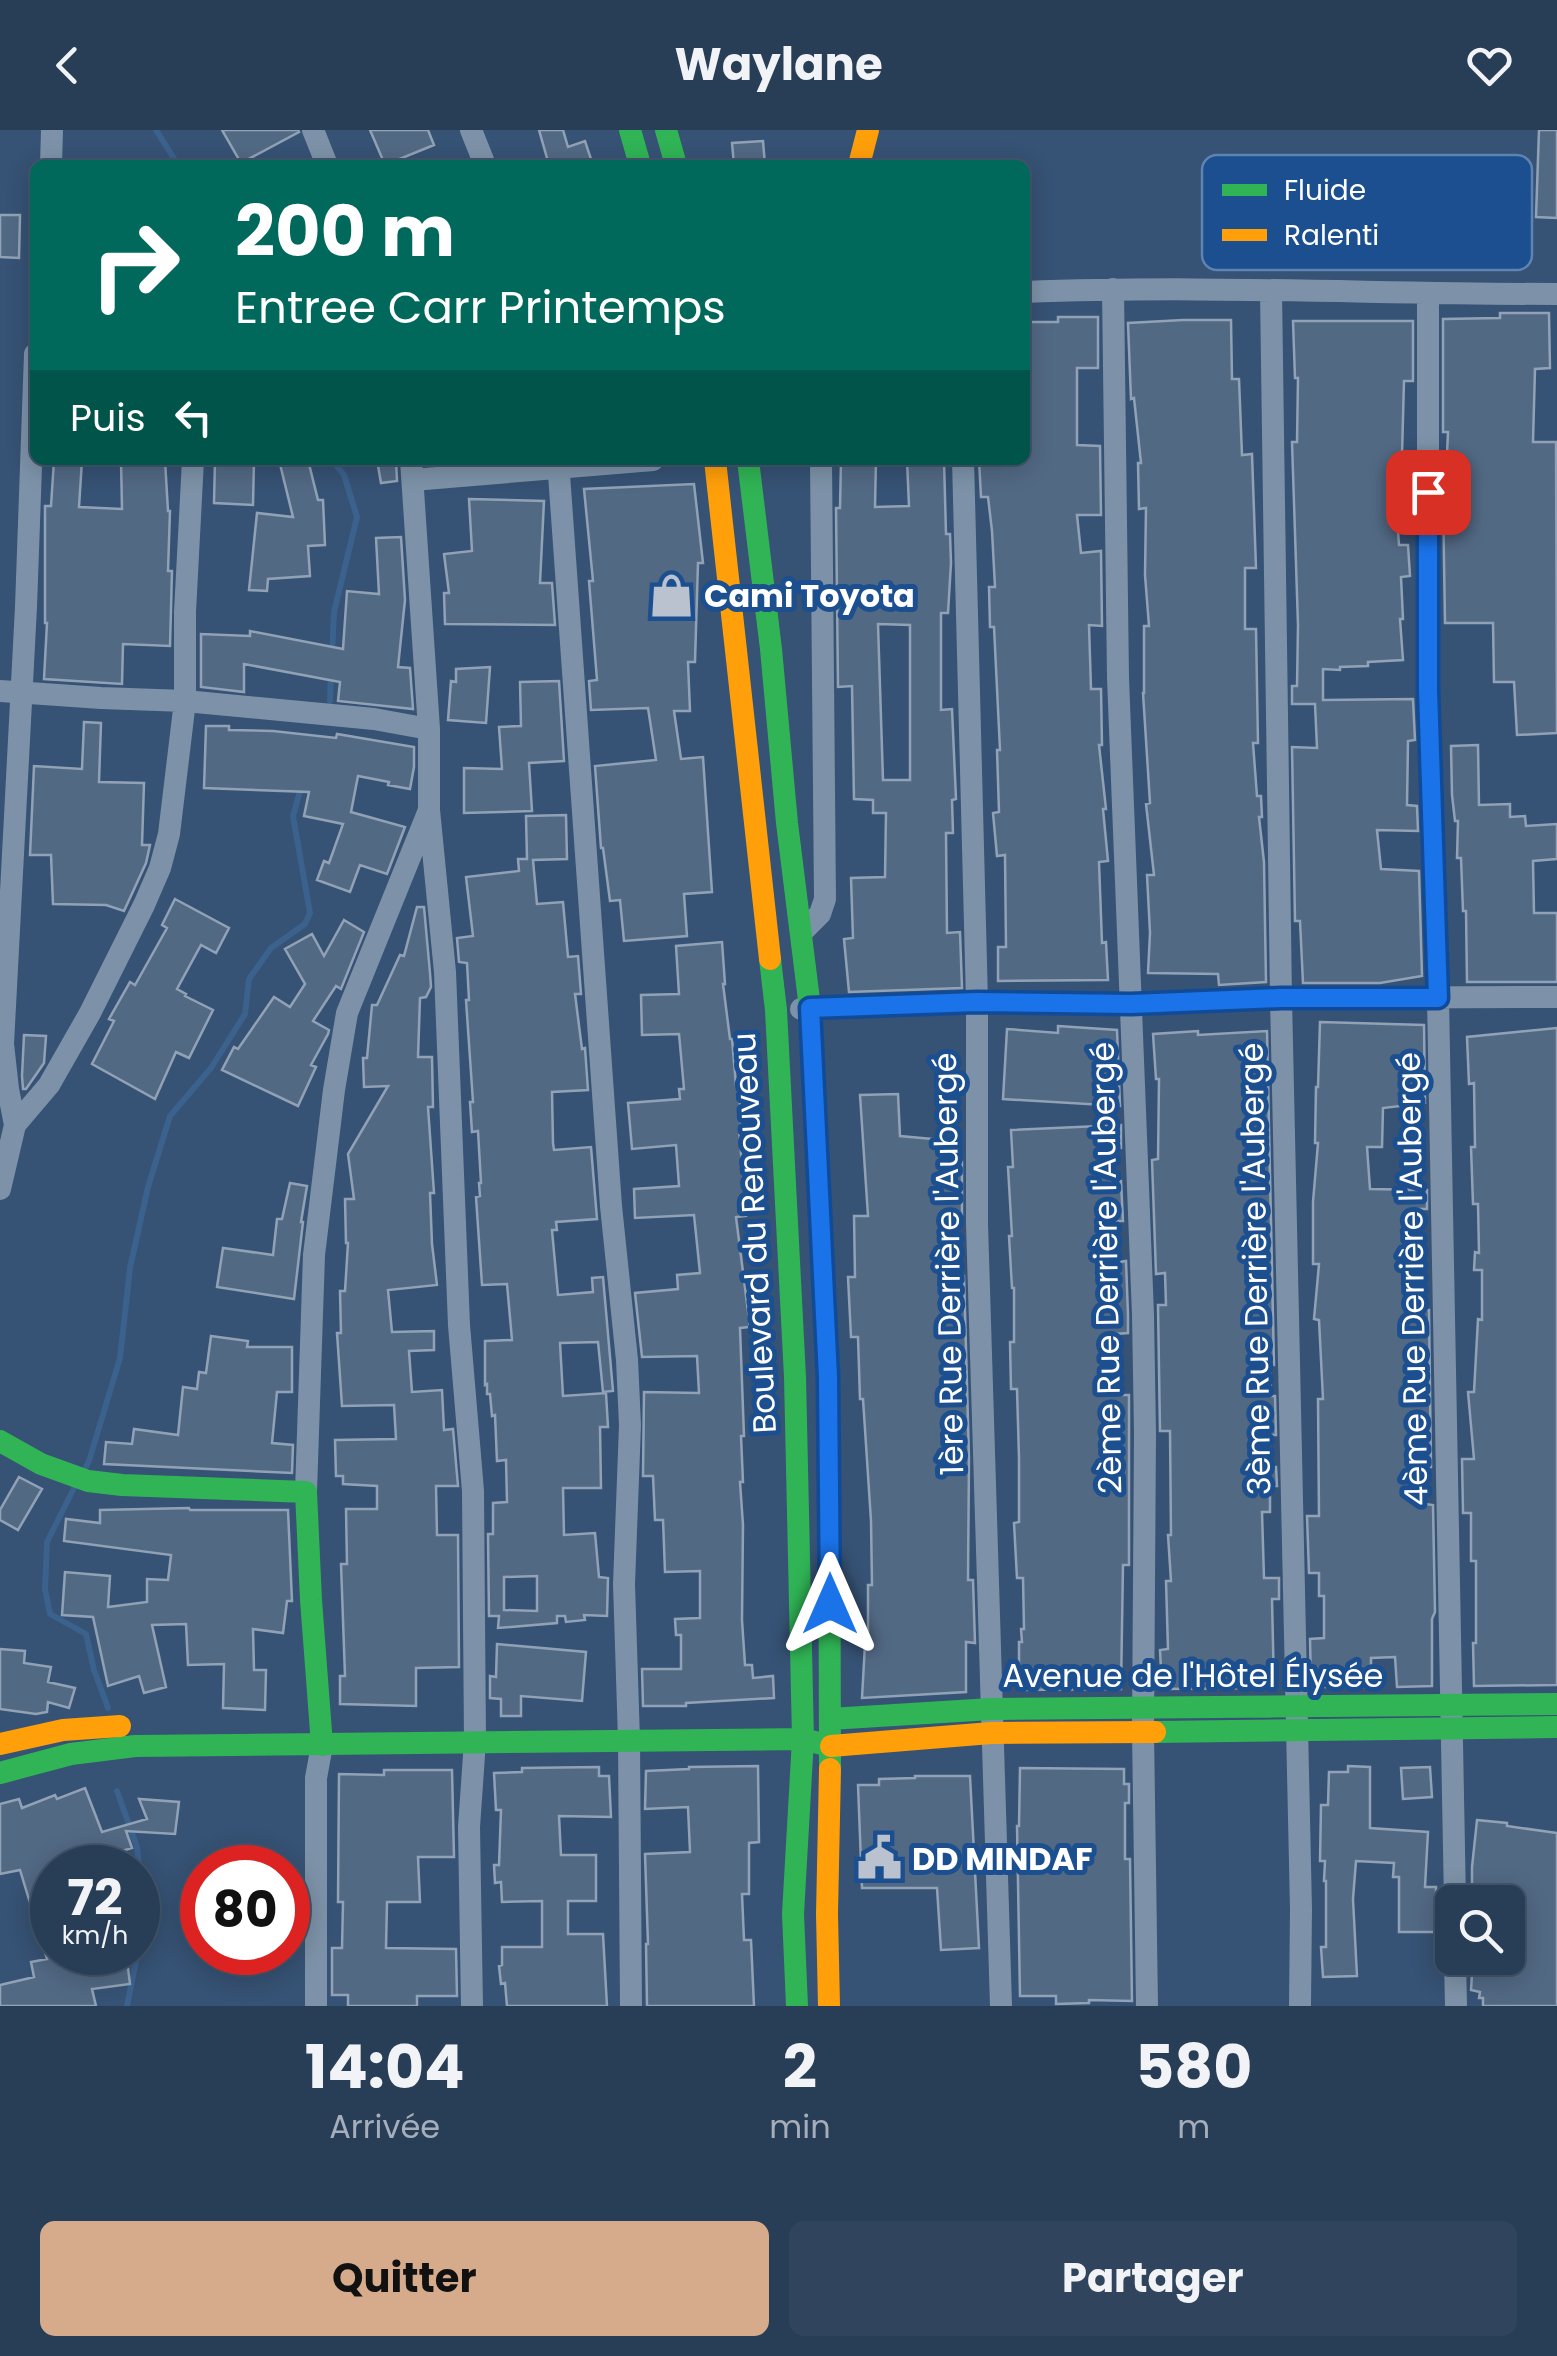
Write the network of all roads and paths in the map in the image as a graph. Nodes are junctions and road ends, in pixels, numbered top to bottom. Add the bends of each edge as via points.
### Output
1 (52, 130) edge
2 (313, 130) edge
3 (471, 130) edge
4 (630, 130) edge
5 (666, 130) edge
6 (868, 130) edge
7 (51, 160) edge
8 (325, 160) edge
9 (483, 160) edge
10 (639, 160) edge
11 (675, 160) edge
12 (860, 160) edge
13 (1113, 289) junction
14 (1271, 291) junction
15 (1030, 292) edge
16 (1428, 294) junction
17 (1557, 294) edge
18 (30, 424) edge
19 (193, 465) edge
20 (534, 465) edge
21 (558, 465) edge
22 (716, 465) edge
23 (749, 465) edge
24 (821, 465) edge
25 (963, 465) edge
26 (412, 470) edge
27 (11, 691) edge
28 (185, 702) junction
29 (429, 730) junction
30 (429, 810) junction
31 (802, 932) junction
32 (1557, 997) edge
33 (1281, 998) junction
34 (1438, 998) junction
35 (977, 1002) junction
36 (1131, 1004) junction
37 (810, 1008) junction
38 (776, 1010) junction
39 (15, 1125) junction
40 (0, 1189) edge
41 (795, 1411) junction
42 (829, 1412) junction
43 (0, 1441) edge
44 (306, 1492) junction
45 (1557, 1704) edge
46 (1453, 1706) junction
47 (992, 1709) junction
48 (1297, 1719) junction
49 (830, 1720) junction
50 (1142, 1720) junction
51 (1557, 1727) edge
52 (802, 1730) junction
53 (1453, 1730) junction
54 (629, 1732) junction
55 (475, 1733) junction
56 (991, 1734) junction
57 (322, 1737) junction
58 (0, 1744) edge
59 (830, 1746) junction
60 (0, 1773) edge
61 (1455, 1885) edge
62 (1455, 1975) edge
63 (828, 1976) junction
64 (796, 1978) junction
65 (316, 2006) edge
66 (472, 2006) edge
67 (630, 2006) edge
68 (797, 2006) edge
69 (829, 2006) edge
70 (1001, 2006) edge
71 (1147, 2006) edge
72 (1300, 2006) edge
73 (1456, 2006) edge

1 - 7 street
2 - 8 street
3 - 9 street
4 - 10 main road
5 - 11 main road
6 - 12 main road
13 - 14 street
13 - 15 street
13 - 36 street, 2ème Rue Derrière l'Aubergé
14 - 16 street
14 - 33 street, 3ème Rue Derrière l'Aubergé
16 - 17 street
16 - 34 street, 4ème Rue Derrière l'Aubergé via 1428,690
18 - 27 street
19 - 28 street
20 - 26 street
21 - 54 street via 627,1360
22 - 38 main road, Boulevard du Renouveau
23 - 31 main road, Boulevard du Renouveau
24 - 31 street via 825,899
25 - 35 street, 1ère Rue Derrière l'Aubergé
26 - 29 street
27 - 28 street
27 - 39 street via 3,1044
28 - 29 street
28 - 39 street via 160,868 82,1027 49,1085
29 - 30 street
30 - 44 street via 348,1013 340,1052 314,1255
30 - 55 street via 445,972 459,1325 473,1491
31 - 37 main road, Boulevard du Renouveau
32 - 34 street
33 - 34 street
33 - 36 street
33 - 48 street, 3ème Rue Derrière l'Aubergé
34 - 46 street, 4ème Rue Derrière l'Aubergé
35 - 36 street
35 - 37 street
35 - 47 street, 1ère Rue Derrière l'Aubergé
36 - 50 street, 2ème Rue Derrière l'Aubergé via 1144,1374
37 - 38 street
37 - 42 main road, Boulevard du Renouveau
38 - 41 main road, Boulevard du Renouveau
39 - 40 street
41 - 42 main road
41 - 52 main road, Boulevard du Renouveau
42 - 49 main road, Boulevard du Renouveau
43 - 44 main road via 77,1478
44 - 57 main road
45 - 46 main road, Avenue de l'Hôtel Élysée
46 - 48 main road, Avenue de l'Hôtel Élysée
46 - 53 street, 4ème Rue Derrière l'Aubergé
47 - 49 main road, Avenue de l'Hôtel Élysée
47 - 50 main road, Avenue de l'Hôtel Élysée
47 - 56 street, 1ère Rue Derrière l'Aubergé
48 - 50 main road, Avenue de l'Hôtel Élysée
48 - 53 main road, Avenue de l'Hôtel Élysée
48 - 72 street, 3ème Rue Derrière l'Aubergé
49 - 52 main road, Avenue de l'Hôtel Élysée
49 - 59 main road, Boulevard du Renouveau
50 - 56 main road, Avenue de l'Hôtel Élysée
50 - 71 street, 2ème Rue Derrière l'Aubergé
51 - 53 main road, Avenue de l'Hôtel Élysée
52 - 54 main road
52 - 59 main road, Avenue de l'Hôtel Élysée
52 - 64 main road, Boulevard du Renouveau
53 - 61 street, 4ème Rue Derrière l'Aubergé
54 - 55 main road
54 - 67 street
55 - 57 main road
55 - 66 street
56 - 59 main road, Avenue de l'Hôtel Élysée
56 - 70 street, 1ère Rue Derrière l'Aubergé
57 - 58 main road via 149,1724 64,1730
57 - 60 main road via 135,1746
57 - 65 street via 316,1778
59 - 63 main road, Boulevard du Renouveau
62 - 73 street
63 - 64 main road
63 - 69 main road, Boulevard du Renouveau
64 - 68 main road, Boulevard du Renouveau

